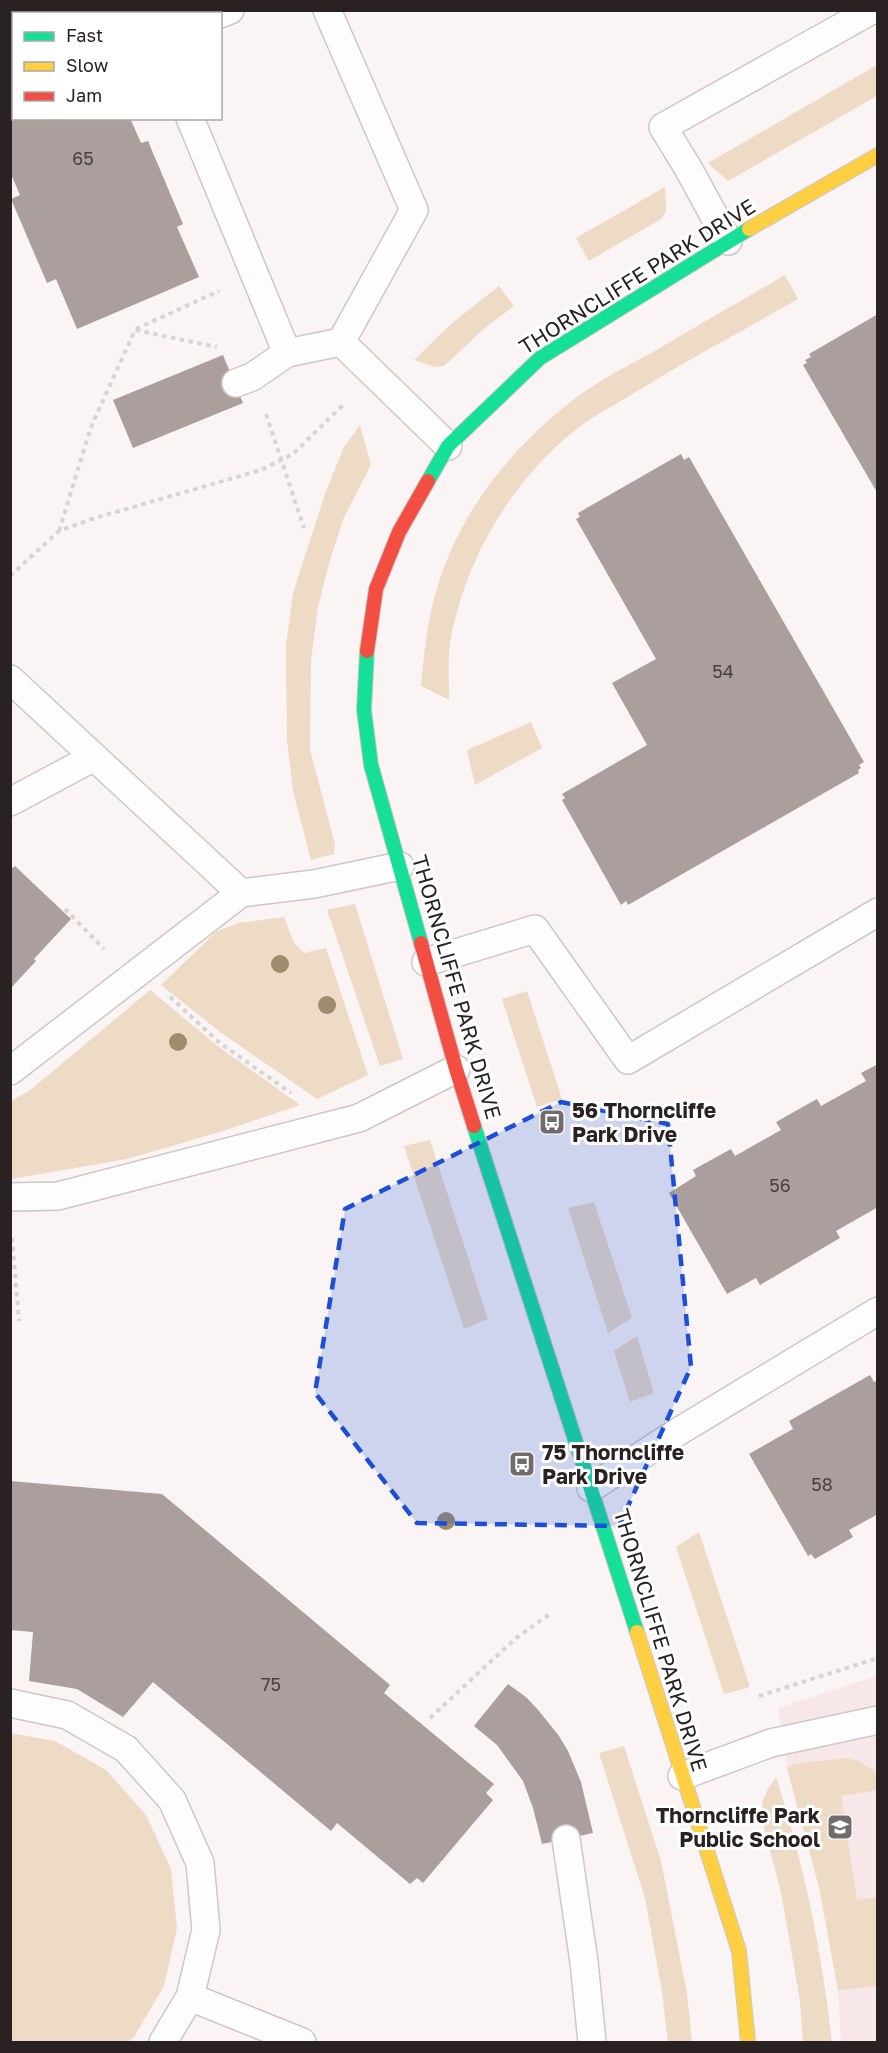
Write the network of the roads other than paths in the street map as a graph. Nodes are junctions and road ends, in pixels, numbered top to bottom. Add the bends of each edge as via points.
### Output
1 (327, 10) edge
2 (872, 10) edge
3 (191, 120) edge
4 (878, 154) edge
5 (728, 241) junction
6 (341, 342) junction
7 (287, 353) junction
8 (244, 380) road end
9 (448, 446) junction
10 (10, 679) edge
11 (94, 757) junction
12 (10, 802) edge
13 (400, 866) junction
14 (241, 892) junction
15 (878, 912) edge
16 (426, 962) junction
17 (456, 1069) junction
18 (10, 1071) edge
19 (10, 1197) edge
20 (878, 1311) edge
21 (591, 1488) junction
22 (10, 1703) edge
23 (878, 1720) edge
24 (682, 1776) junction
25 (566, 1839) dead end
26 (190, 1997) junction
27 (163, 2043) edge
28 (302, 2043) edge
29 (592, 2043) edge
30 (748, 2043) edge

1 - 6 lane via 414,210
2 - 5 lane via 663,127
3 - 7 lane
4 - 5 street, THORNCLIFFE PARK DRIVE
5 - 9 street, THORNCLIFFE PARK DRIVE via 540,358
6 - 7 lane
6 - 9 lane
7 - 8 lane
9 - 13 street, THORNCLIFFE PARK DRIVE via 399,532 376,589 367,652 364,710 371,765
10 - 11 lane
11 - 12 lane
11 - 14 lane
13 - 14 lane via 314,884
13 - 16 street, THORNCLIFFE PARK DRIVE
14 - 18 lane
15 - 16 lane via 628,1059 535,929
16 - 17 street, THORNCLIFFE PARK DRIVE
17 - 19 lane via 359,1118 58,1196
17 - 21 street, THORNCLIFFE PARK DRIVE
20 - 21 lane
21 - 24 street, THORNCLIFFE PARK DRIVE
22 - 26 lane via 67,1715 126,1749 172,1800 200,1863 206,1930
23 - 24 lane via 771,1743
24 - 30 street, THORNCLIFFE PARK DRIVE via 739,1951
25 - 29 lane
26 - 27 lane
26 - 28 lane

